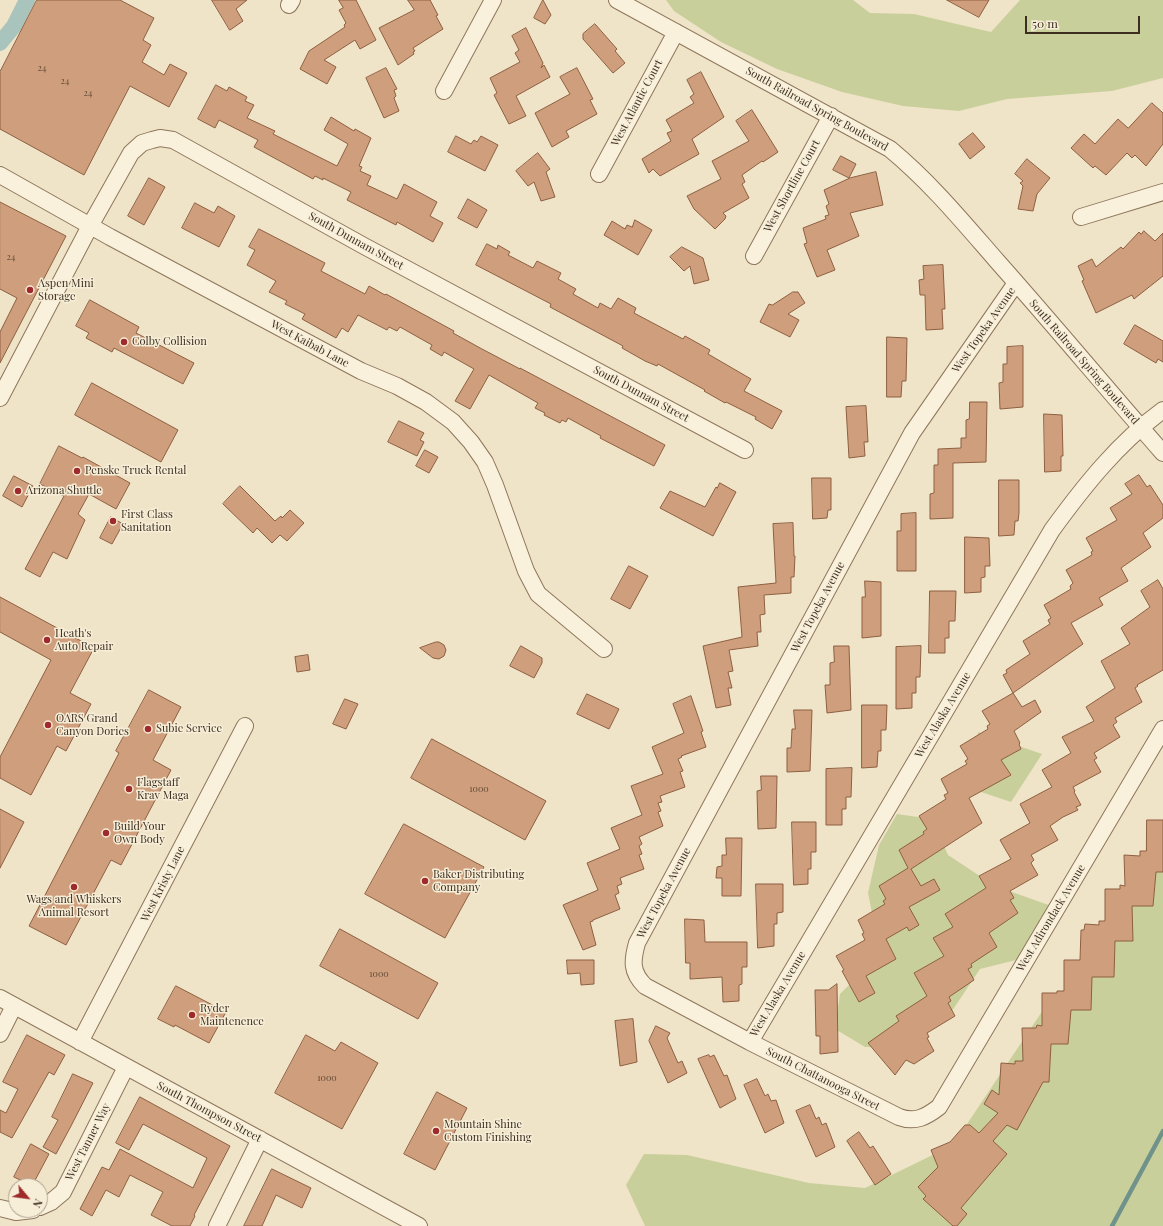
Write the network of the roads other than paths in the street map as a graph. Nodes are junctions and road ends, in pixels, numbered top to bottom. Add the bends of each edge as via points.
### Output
1 (492, 0) edge
2 (617, 0) edge
3 (676, 32) junction
4 (444, 90) dead end
5 (830, 116) junction
6 (0, 174) edge
7 (599, 174) dead end
8 (1163, 192) edge
9 (1081, 217) dead end
10 (90, 226) junction
11 (754, 256) dead end
12 (1016, 283) junction
13 (0, 398) edge
14 (1163, 410) edge
15 (1141, 428) junction
16 (745, 450) dead end
17 (1163, 453) edge
18 (604, 650) dead end
19 (245, 726) dead end
20 (1163, 729) edge
21 (637, 943) joint
22 (0, 998) edge
23 (14, 1006) junction
24 (0, 1034) edge
25 (80, 1042) junction
26 (750, 1042) junction
27 (126, 1067) junction
28 (939, 1107) joint
29 (260, 1140) junction
30 (48, 1203) edge
31 (217, 1226) edge
32 (419, 1226) edge

1 - 4 street
2 - 3 street, South Railroad Spring Boulevard
3 - 5 street, South Railroad Spring Boulevard
3 - 7 street, West Atlantic Court
5 - 11 street, West Shortline Court
5 - 12 street, South Railroad Spring Boulevard via 890,149 912,167
6 - 10 street
8 - 9 street
10 - 13 street
10 - 16 street, South Dunnam Street via 131,153 142,143 160,138 173,140 364,246
10 - 18 street, West Kaibab Lane via 361,371 397,386 454,422 485,462 526,571 538,594
12 - 15 street, South Railroad Spring Boulevard
12 - 21 street, West Topeka Avenue via 912,433
14 - 15 street, West Alaska Avenue
15 - 17 street, South Railroad Spring Boulevard
15 - 26 street, West Alaska Avenue via 1081,490 1052,530
19 - 25 street, West Kristy Lane
20 - 28 street, West Adirondack Avenue
21 - 26 street, South Chattanooga Street via 633,968 645,986
22 - 23 street, South Thompson Street
23 - 24 street
23 - 25 street, South Thompson Street
25 - 27 street, South Thompson Street
26 - 28 street, South Chattanooga Street via 899,1117 917,1119 928,1116
27 - 29 street, South Thompson Street
27 - 30 street, West Tanner Way via 62,1192
29 - 31 street
29 - 32 street, South Thompson Street

